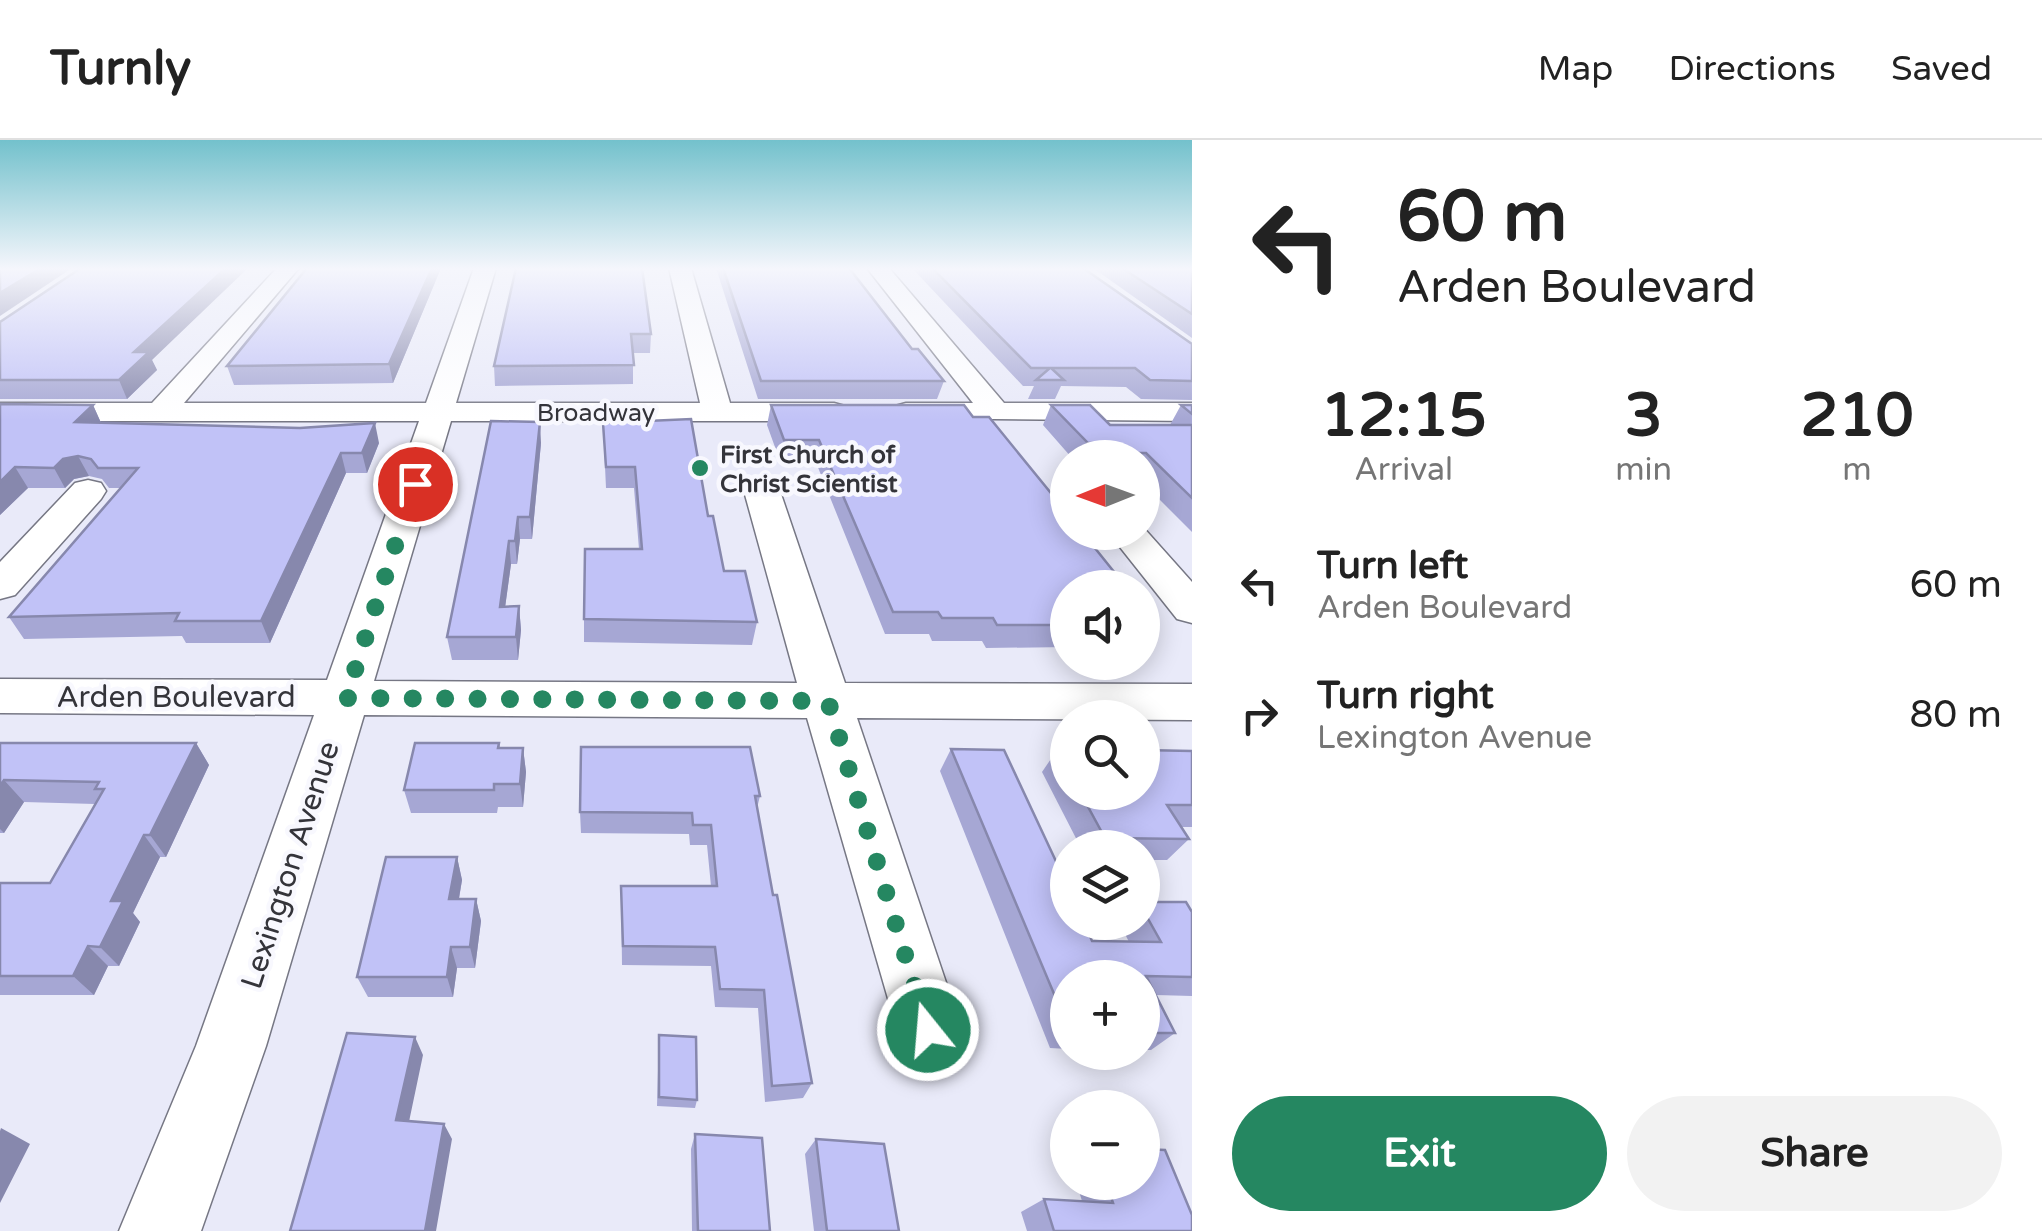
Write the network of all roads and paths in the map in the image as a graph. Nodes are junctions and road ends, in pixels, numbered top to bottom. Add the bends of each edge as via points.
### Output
1 (243, 319) edge
2 (468, 319) edge
3 (693, 319) edge
4 (920, 319) edge
5 (0, 412) edge
6 (160, 412) junction
7 (438, 412) junction
8 (717, 412) junction
9 (996, 412) junction
10 (1192, 412) edge
11 (88, 490) dead end
12 (762, 491) dead end
13 (1142, 550) edge
14 (0, 586) edge
15 (1192, 608) edge
16 (0, 696) edge
17 (346, 698) junction
18 (828, 701) junction
19 (1192, 702) edge
20 (928, 1030) dead end
21 (160, 1231) edge

1 - 6 street
2 - 7 street, Lexington Avenue
3 - 8 street
4 - 9 street
5 - 6 street, Broadway
6 - 7 street, Broadway
7 - 8 street, Broadway
7 - 17 street, Lexington Avenue
8 - 9 street, Broadway
9 - 10 street, Broadway
11 - 14 street
12 - 18 street
13 - 15 street
16 - 17 street, Arden Boulevard
17 - 18 street, Arden Boulevard
17 - 21 street, Lexington Avenue via 231,1046
18 - 19 street, Arden Boulevard
18 - 20 street

